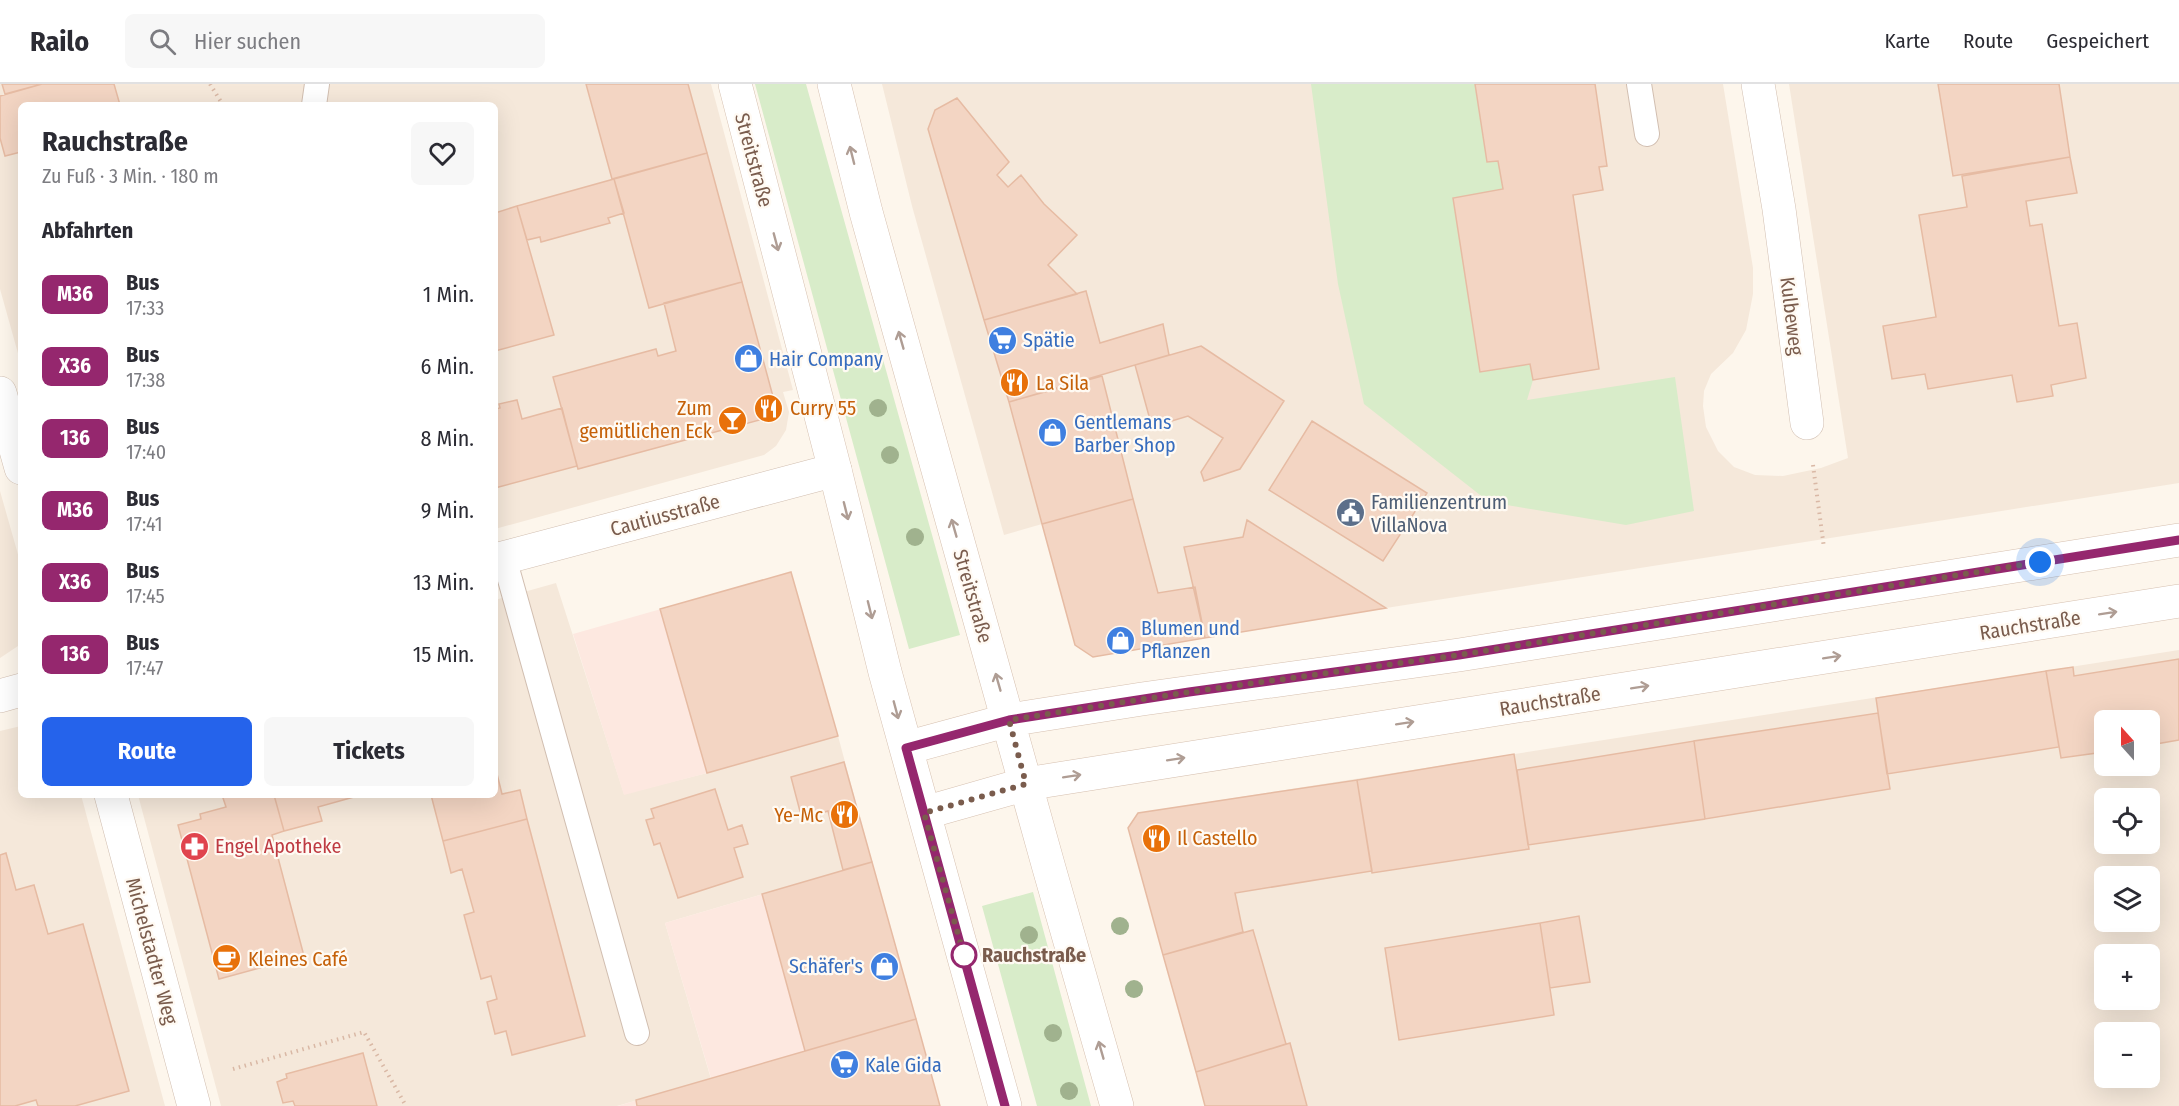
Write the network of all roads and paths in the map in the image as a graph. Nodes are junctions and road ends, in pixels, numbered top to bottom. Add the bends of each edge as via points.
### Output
1 (210, 84) edge
2 (316, 84) edge
3 (735, 84) edge
4 (834, 84) edge
5 (1639, 84) edge
6 (1758, 84) edge
7 (221, 102) edge
8 (314, 102) edge
9 (1647, 134) dead end
10 (0, 393) edge
11 (1807, 423) joint
12 (18, 457) edge
13 (835, 470) junction
14 (2179, 540) edge
15 (1824, 548) dead end
16 (499, 559) edge
17 (2179, 602) edge
18 (18, 691) edge
19 (0, 696) edge
20 (1009, 720) junction
21 (906, 748) junction
22 (1026, 784) junction
23 (112, 798) edge
24 (924, 813) junction
25 (638, 1033) dead end
26 (234, 1069) dead end
27 (194, 1106) edge
28 (406, 1106) edge
29 (1005, 1106) edge
30 (1117, 1106) edge

1 - 7 path
2 - 8 lane
3 -> 13 main road, Streitstraße
20 -> 4 main road, Streitstraße via 866,212
5 - 9 lane
6 - 11 main road, Kulbeweg
10 - 12 main road
11 - 15 path
13 - 16 main road, Cautiusstraße
13 -> 21 main road, Streitstraße
14 - 20 main road via 1459,655
16 - 25 lane
22 -> 17 main road, Rauchstraße
18 - 19 main road
20 - 21 main road
20 - 22 main road, Streitstraße
21 - 24 main road, Streitstraße
22 - 24 main road, Rauchstraße
30 -> 22 main road, Streitstraße
23 - 27 main road, Michelstadter Weg
24 - 29 main road, Streitstraße
26 - 28 path via 364,1032

